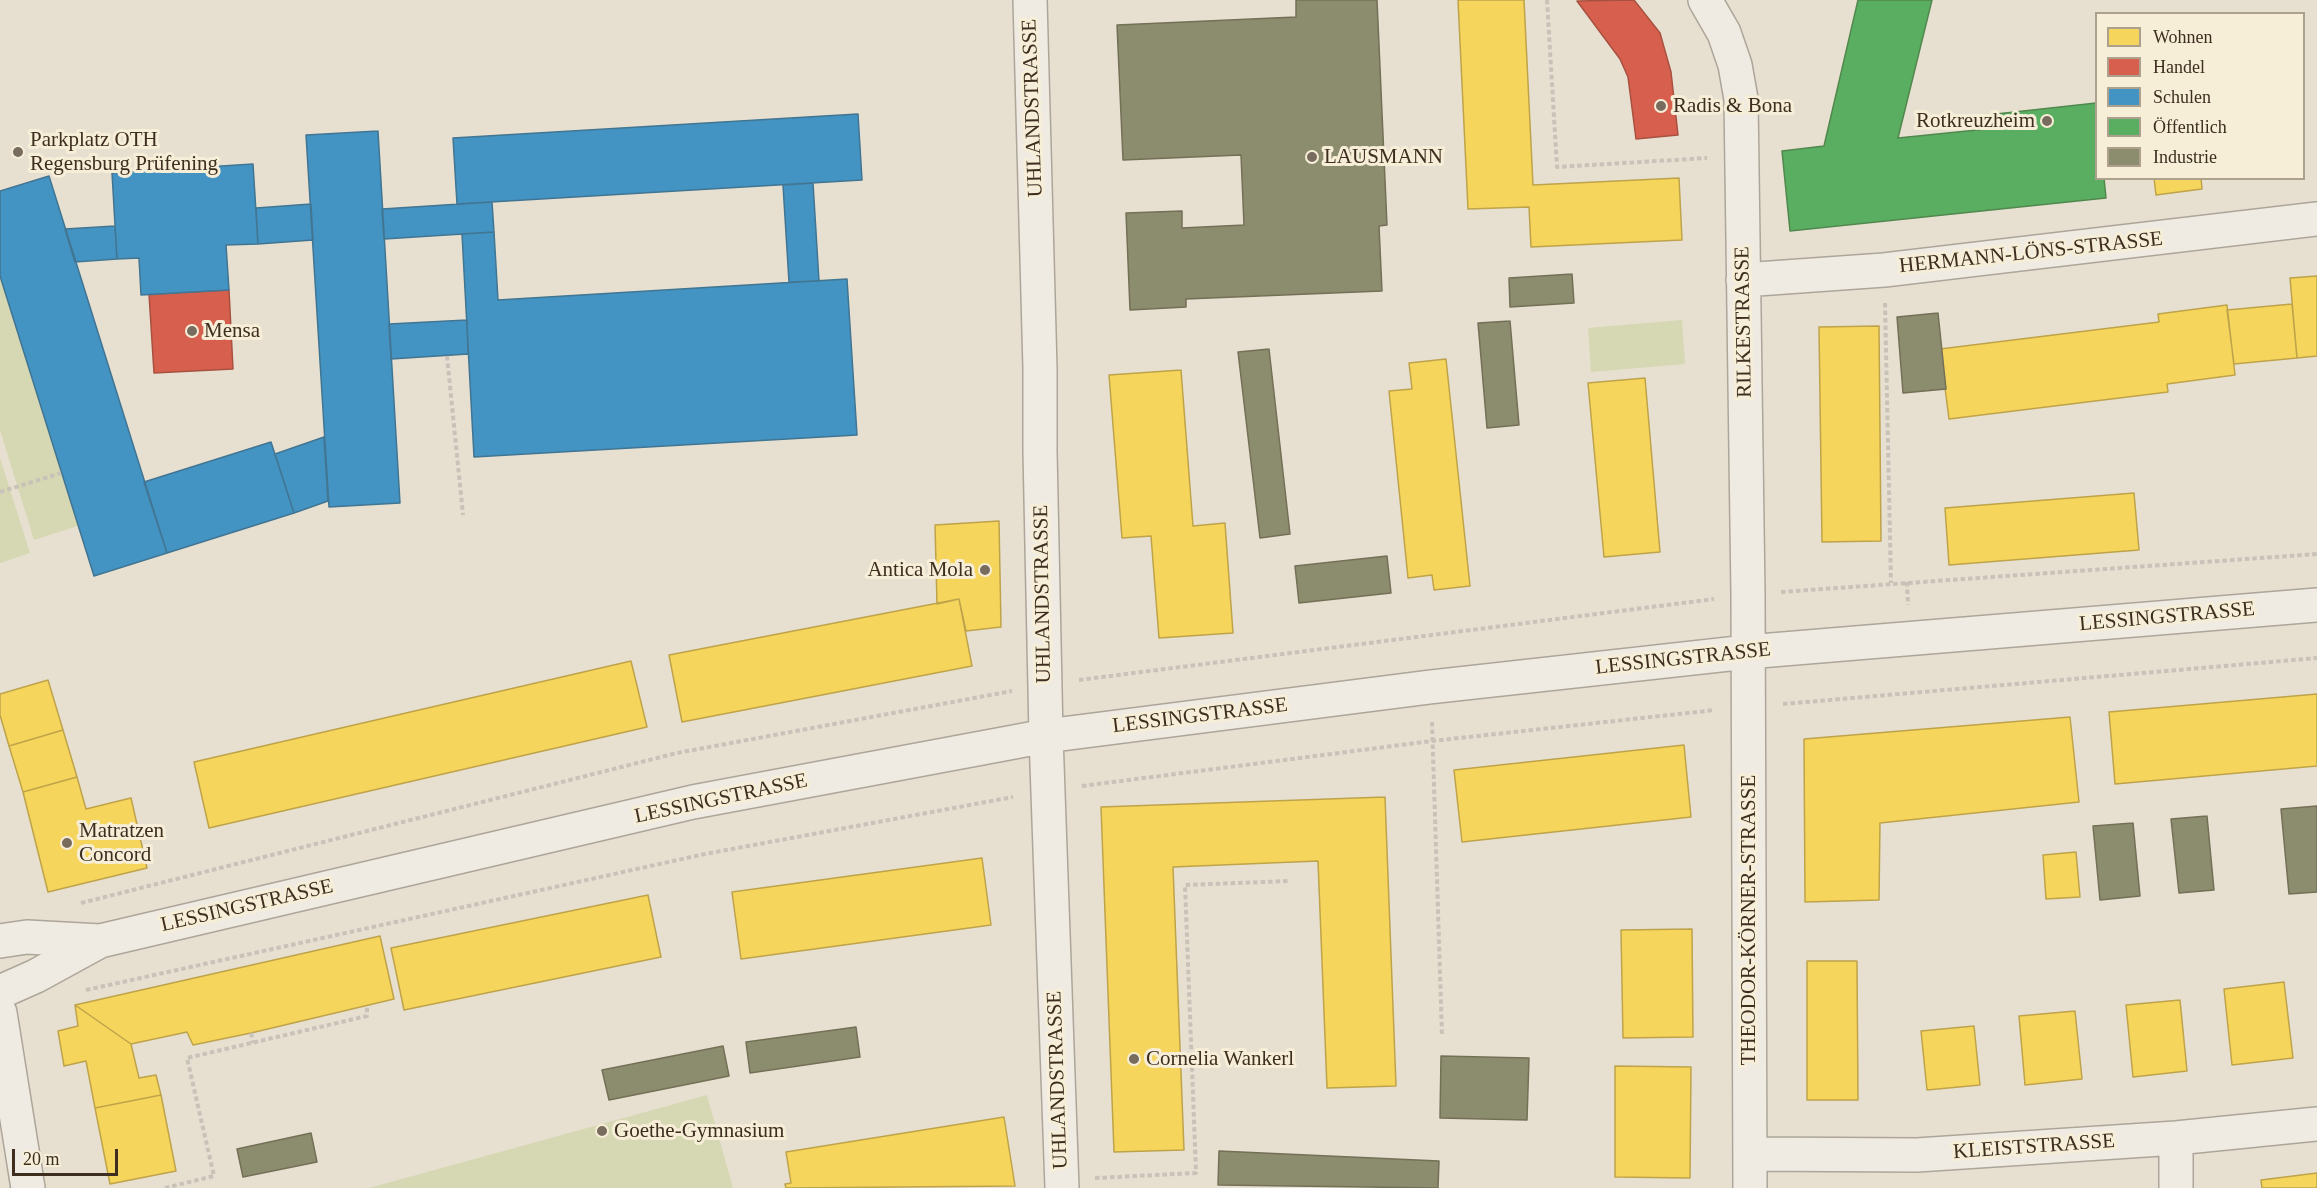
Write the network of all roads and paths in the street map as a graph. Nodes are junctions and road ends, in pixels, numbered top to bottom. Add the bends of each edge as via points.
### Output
1 (1030, 0) edge
2 (1547, 0) edge
3 (1705, 0) edge
4 (1743, 156) junction
5 (2317, 219) edge
6 (1884, 270) junction
7 (1743, 280) junction
8 (447, 356) dead end
9 (61, 473) dead end
10 (0, 492) edge
11 (463, 515) dead end
12 (1891, 583) dead end
13 (2317, 604) edge
14 (1748, 652) junction
15 (2317, 658) edge
16 (1430, 687) junction
17 (1749, 707) junction
18 (1046, 736) junction
19 (1432, 741) junction
20 (1048, 790) junction
21 (1289, 880) dead end
22 (0, 941) edge
23 (100, 941) junction
24 (0, 992) edge
25 (78, 992) dead end
26 (368, 1006) dead end
27 (0, 1013) edge
28 (252, 1033) dead end
29 (1442, 1036) dead end
30 (253, 1043) junction
31 (2317, 1124) edge
32 (0, 1125) edge
33 (2176, 1138) junction
34 (1750, 1154) junction
35 (1061, 1184) edge
36 (27, 1188) edge
37 (165, 1188) edge
38 (1750, 1188) edge
39 (2176, 1188) edge

1 - 18 street, UHLANDSTRASSE
2 - 4 path via 1557,167
3 - 4 street, RILKESTRASSE via 1724,33 1735,64
4 - 7 street, RILKESTRASSE
5 - 6 street, HERMANN-LÖNS-STRASSE
6 - 7 street, HERMANN-LÖNS-STRASSE
6 - 12 path
7 - 14 street, RILKESTRASSE
8 - 11 path
9 - 10 path
13 - 14 street, LESSINGSTRASSE
14 - 16 street, LESSINGSTRASSE
14 - 17 street, THEODOR-KÖRNER-STRASSE
15 - 17 path
16 - 18 street, LESSINGSTRASSE
16 - 19 path
17 - 19 path
17 - 34 street, THEODOR-KÖRNER-STRASSE
18 - 20 street, UHLANDSTRASSE
18 - 23 street, LESSINGSTRASSE via 693,802
19 - 20 path
19 - 29 path
20 - 25 path via 705,854
20 - 35 street, UHLANDSTRASSE
21 - 35 path via 1185,885 1196,1173
22 - 23 street, LESSINGSTRASSE via 27,937
23 - 24 street, LESSINGSTRASSE
26 - 30 path via 367,1016
27 - 36 street
28 - 30 path
30 - 37 path via 187,1058 214,1176
31 - 33 street, KLEISTSTRASSE
32 - 36 street
33 - 34 street, KLEISTSTRASSE via 1917,1155
33 - 39 street
34 - 38 street, THEODOR-KÖRNER-STRASSE

